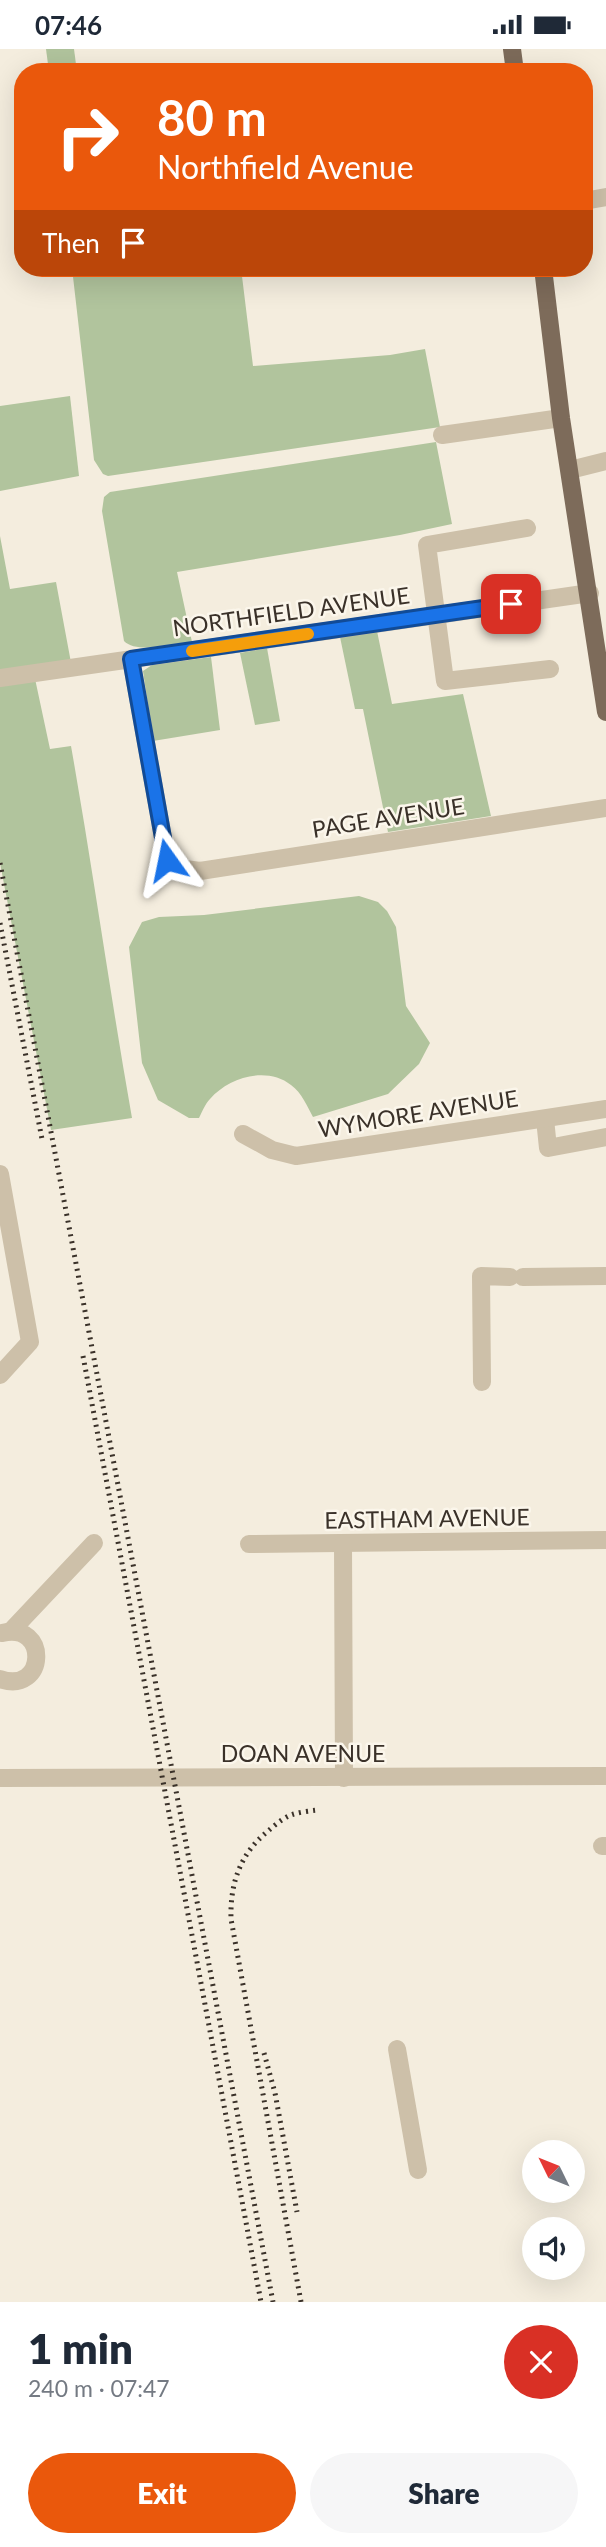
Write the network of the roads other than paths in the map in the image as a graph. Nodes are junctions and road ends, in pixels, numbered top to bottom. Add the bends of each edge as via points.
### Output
1 (544, 277) edge
2 (561, 418) junction
3 (442, 435) dead end
4 (606, 461) edge
5 (570, 470) junction
6 (527, 528) dead end
7 (590, 593) junction
8 (436, 615) junction
9 (131, 659) junction
10 (550, 669) dead end
11 (0, 678) edge
12 (606, 712) edge
13 (606, 808) edge
14 (606, 1109) edge
15 (545, 1119) junction
16 (243, 1134) dead end
17 (606, 1137) edge
18 (0, 1174) edge
19 (606, 1276) edge
20 (0, 1375) edge
21 (482, 1382) dead end
22 (606, 1540) edge
23 (94, 1543) dead end
24 (249, 1544) dead end
25 (343, 1544) junction
26 (6, 1633) edge
27 (0, 1679) edge
28 (606, 1776) edge
29 (0, 1778) edge
30 (344, 1778) junction
31 (397, 2049) dead end
32 (418, 2170) dead end

1 - 2 main road
2 - 3 street
2 - 5 main road
4 - 5 street
5 - 7 main road
6 - 8 street via 427,545
7 - 8 street, NORTHFIELD AVENUE
7 - 12 main road
8 - 9 street, NORTHFIELD AVENUE
8 - 10 street via 445,681
9 - 11 street, NORTHFIELD AVENUE
9 - 13 street, PAGE AVENUE via 167,860 178,868 200,871
14 - 15 street, WYMORE AVENUE
15 - 16 street, WYMORE AVENUE via 296,1156 272,1150
15 - 17 street via 548,1148
18 - 20 street via 30,1342
19 - 21 street via 481,1276
22 - 25 street, EASTHAM AVENUE
23 - 26 street
24 - 25 street, EASTHAM AVENUE
25 - 30 street
26 - 27 street via 19,1632 32,1641 36,1664 18,1681
28 - 30 street, DOAN AVENUE
29 - 30 street, DOAN AVENUE
31 - 32 street

